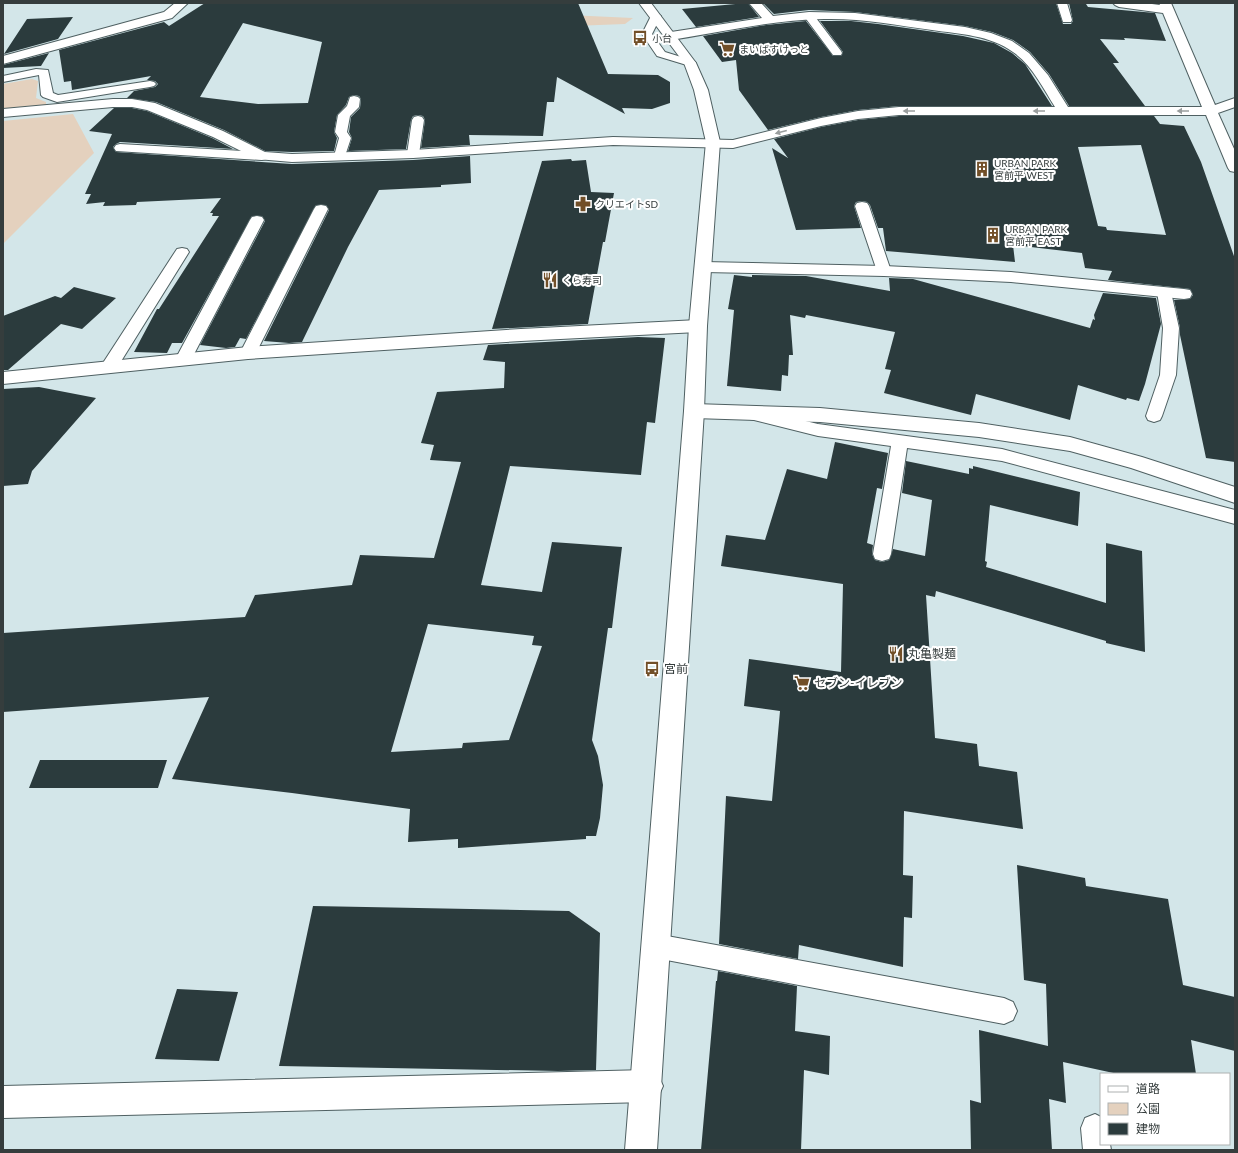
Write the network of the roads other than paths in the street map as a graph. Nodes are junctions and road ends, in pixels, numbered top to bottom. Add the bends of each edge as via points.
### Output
1 (182, 3) edge
2 (645, 3) edge
3 (755, 3) edge
4 (861, 3) edge
5 (1062, 3) edge
6 (1119, 3) edge
7 (1167, 6) edge
8 (656, 16) junction
9 (810, 16) junction
10 (860, 18) junction
11 (1067, 20) dead end
12 (771, 21) junction
13 (671, 36) junction
14 (837, 53) dead end
15 (3, 60) edge
16 (690, 63) junction
17 (3, 79) edge
18 (150, 84) dead end
19 (354, 99) dead end
20 (1235, 102) edge
21 (1064, 111) junction
22 (1211, 111) junction
23 (3, 113) edge
24 (418, 120) dead end
25 (713, 144) junction
26 (120, 148) dead end
27 (413, 154) junction
28 (262, 156) junction
29 (340, 156) junction
30 (1235, 168) edge
31 (862, 206) dead end
32 (321, 209) dead end
33 (257, 220) dead end
34 (182, 252) dead end
35 (704, 267) junction
36 (884, 271) junction
37 (1164, 292) junction
38 (1184, 294) dead end
39 (698, 326) junction
40 (248, 353) junction
41 (184, 358) junction
42 (108, 366) junction
43 (3, 378) edge
44 (694, 411) junction
45 (749, 413) junction
46 (1154, 416) dead end
47 (900, 441) junction
48 (1235, 496) edge
49 (1235, 517) edge
50 (882, 554) dead end
51 (656, 946) junction
52 (1004, 1011) dead end
53 (647, 1086) junction
54 (3, 1102) edge
55 (641, 1150) edge

1 - 15 street via 168,15
2 - 8 street
3 - 12 street
4 - 10 street
5 - 11 lane
6 - 7 street
7 - 22 street
8 - 13 street
8 - 16 lane via 647,34 661,54
9 - 10 street
9 - 12 street
9 - 14 lane
10 - 21 street via 964,31 993,38 1010,46 1034,63
12 - 13 street
13 - 16 street
16 - 25 street via 701,90
17 - 18 lane via 44,72 47,96 57,99
19 - 29 lane via 353,107 344,115 341,132 346,138
20 - 22 street
22 -> 21 street
21 -> 25 street via 899,111 821,122 734,144
22 - 30 street
23 - 28 street via 132,103 150,106 218,134
24 - 27 lane
25 - 27 street via 613,141
25 - 35 street
26 - 28 lane
27 - 29 street
28 - 29 street
31 - 36 lane
32 - 40 lane
33 - 41 lane
34 - 42 lane
35 - 36 street
35 - 39 street
36 - 37 street via 1011,277
37 - 38 street
37 - 46 lane via 1171,328 1168,375
39 - 40 street via 514,335
39 - 44 street
40 - 41 street
41 - 42 street
42 - 43 street
44 - 45 street
44 - 51 street
45 - 47 lane via 818,430
45 - 48 street via 820,415 979,430 1070,444 1135,462
47 - 49 lane via 1002,455
47 - 50 lane
51 - 52 lane
51 - 53 street
53 - 54 street
53 - 55 street

